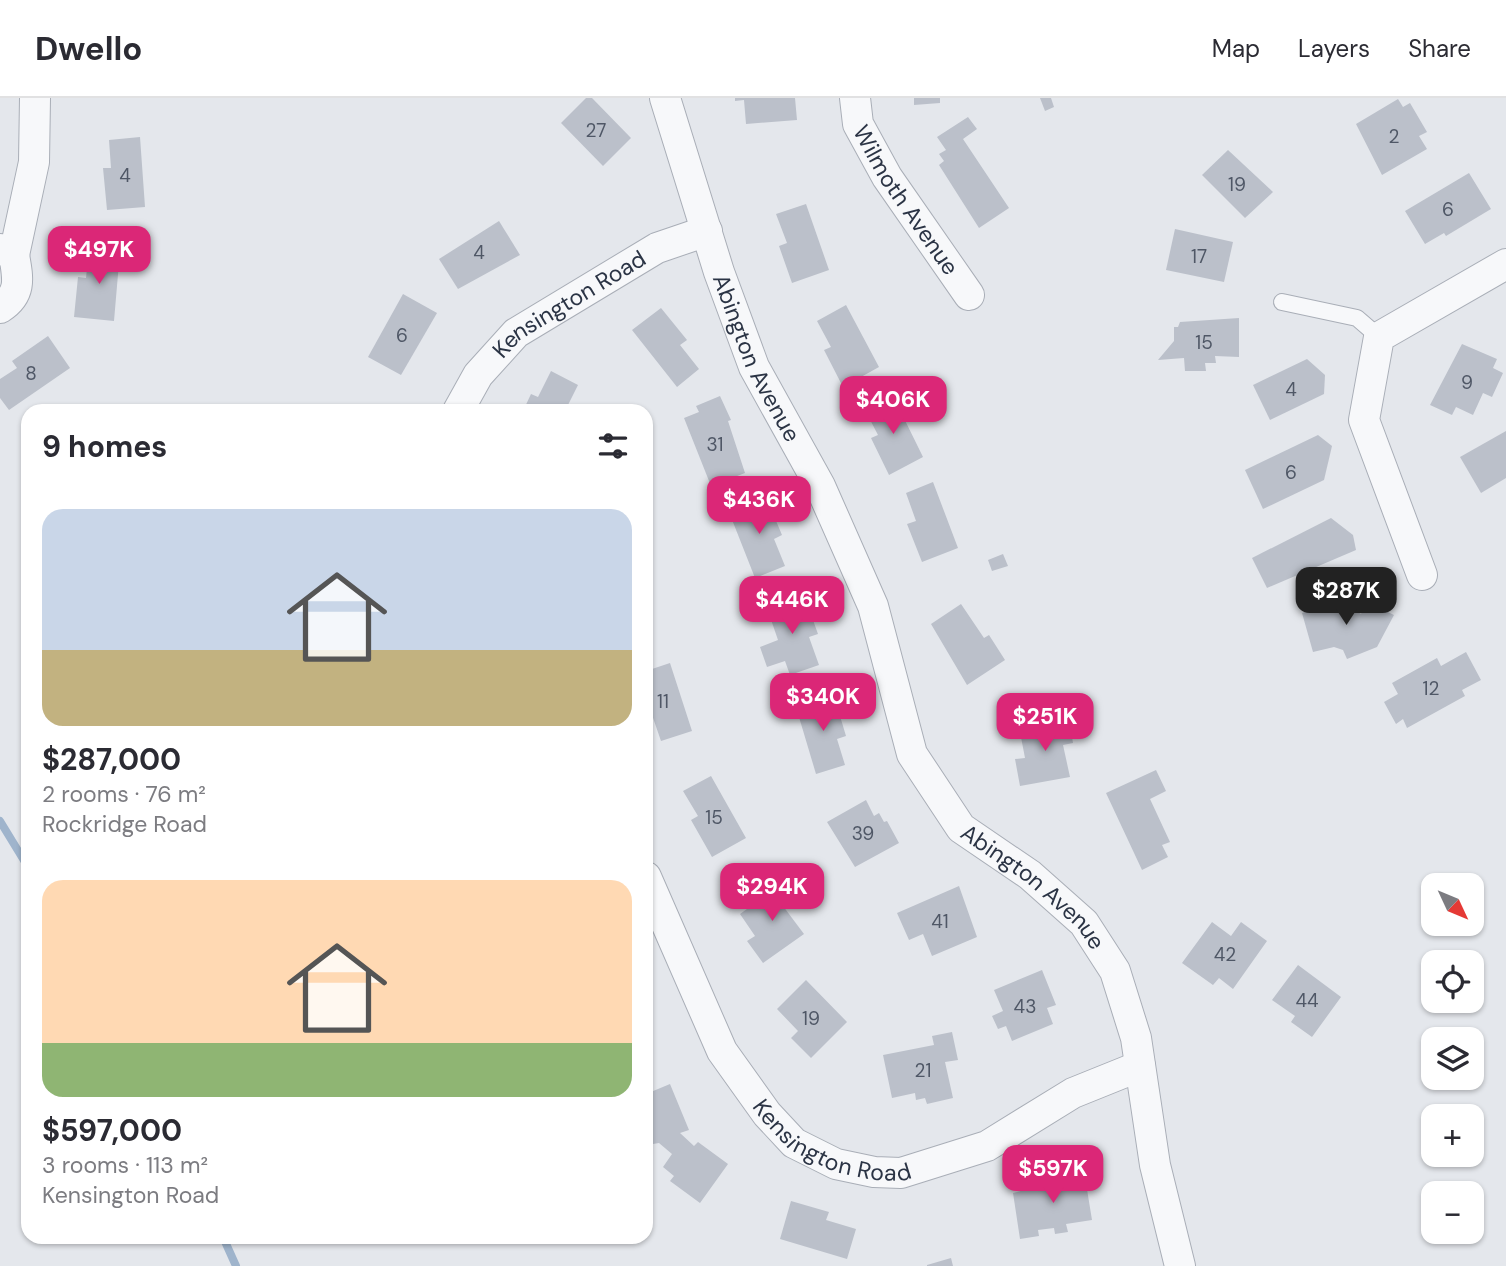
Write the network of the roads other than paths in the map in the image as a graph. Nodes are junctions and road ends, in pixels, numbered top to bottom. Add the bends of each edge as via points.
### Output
1 (36, 98) edge
2 (665, 98) edge
3 (855, 98) edge
4 (707, 231) junction
5 (7, 252) edge
6 (1506, 264) edge
7 (969, 295) dead end
8 (1282, 302) dead end
9 (0, 308) edge
10 (1380, 337) junction
11 (462, 404) edge
12 (1422, 575) dead end
13 (653, 893) edge
14 (1140, 1066) junction
15 (1180, 1266) edge

1 - 5 street via 34,162
2 - 4 street, Abington Avenue
3 - 7 street, Wilmoth Avenue via 859,124 887,177
4 - 11 street, Kensington Road via 657,248 516,333 478,375
4 - 14 street, Abington Avenue via 754,367 820,486 873,606 912,754 961,828 1030,875 1084,923 1115,971
5 - 9 street via 19,284 12,300
6 - 10 street
8 - 10 lane via 1357,318
10 - 12 street via 1364,420
13 - 14 street, Kensington Road via 722,1051 794,1143 836,1164 901,1173 987,1146 1073,1093
14 - 15 street, Abington Avenue via 1155,1165

